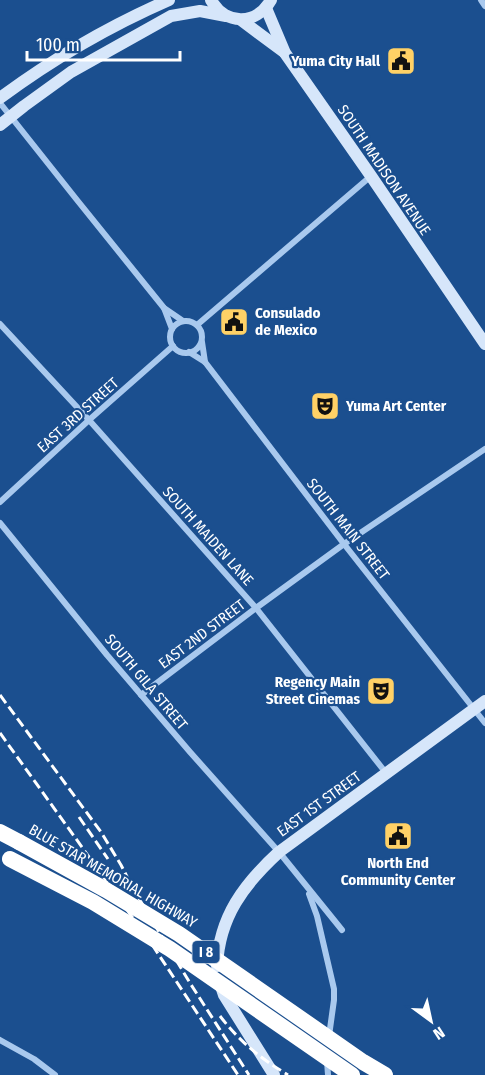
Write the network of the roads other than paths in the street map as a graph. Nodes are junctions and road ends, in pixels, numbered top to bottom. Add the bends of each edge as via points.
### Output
1 (169, 0) edge
2 (211, 0) edge
3 (481, 0) edge
4 (268, 4) edge
5 (485, 6) edge
6 (226, 16) junction
7 (241, 20) junction
8 (285, 53) junction
9 (0, 100) edge
10 (11, 116) junction
11 (0, 125) edge
12 (371, 176) junction
13 (164, 308) junction
14 (183, 321) junction
15 (0, 324) edge
16 (197, 325) junction
17 (172, 329) junction
18 (201, 341) junction
19 (485, 344) edge
20 (173, 346) junction
21 (189, 352) junction
22 (205, 362) junction
23 (89, 420) junction
24 (485, 449) edge
25 (0, 502) edge
26 (0, 523) edge
27 (344, 544) junction
28 (256, 608) junction
29 (141, 695) junction
30 (485, 701) edge
31 (474, 709) junction
32 (485, 723) edge
33 (387, 774) junction
34 (0, 832) edge
35 (279, 852) junction
36 (5, 856) edge
37 (307, 888) junction
38 (342, 930) dead end
39 (0, 1040) edge
40 (55, 1075) edge
41 (274, 1075) edge
42 (328, 1075) edge
43 (352, 1075) edge
44 (385, 1075) edge

1 - 9 street via 50,62
2 - 6 street
3 - 5 street
4 - 7 street via 259,14
4 - 8 street, SOUTH MADISON AVENUE
6 - 7 street
6 - 10 street via 200,11 171,16 71,72
7 - 8 street
8 - 12 street, SOUTH MADISON AVENUE
9 - 10 street
10 - 11 street
10 - 13 street
12 - 16 street
12 - 19 street, SOUTH MADISON AVENUE
13 - 14 street
13 - 17 street
14 - 16 street
14 - 17 street
15 - 23 street, SOUTH MAIDEN LANE
16 - 18 street via 202,332
17 - 20 street
18 - 21 street
18 - 22 street, SOUTH MAIN STREET
20 - 21 street via 180,352
20 - 23 street, EAST 3RD STREET
21 - 22 street, SOUTH MAIN STREET
22 - 27 street, SOUTH MAIN STREET
23 - 25 street, EAST 3RD STREET
23 - 28 street, SOUTH MAIDEN LANE
24 - 27 street, EAST 2ND STREET
26 - 29 street, SOUTH GILA STREET
27 - 28 street, EAST 2ND STREET
27 - 31 street, SOUTH MAIN STREET
28 - 29 street, EAST 2ND STREET
28 - 33 street, SOUTH MAIDEN LANE
29 - 35 street, SOUTH GILA STREET
30 - 31 street, EAST 1ST STREET
31 - 32 street, SOUTH MAIN STREET
31 - 33 street, EAST 1ST STREET
33 - 35 street, EAST 1ST STREET
34 - 44 highway, BLUE STAR MEMORIAL HIGHWAY / I 8, bridge via 179,934
35 - 37 street, SOUTH GILA STREET
35 - 41 street, EAST 1ST STREET via 252,878 232,909 220,938 217,966 224,995
36 - 43 highway, I 8, bridge via 93,902 170,949
37 - 38 street, SOUTH GILA STREET
37 - 42 street via 334,989
39 - 40 street

